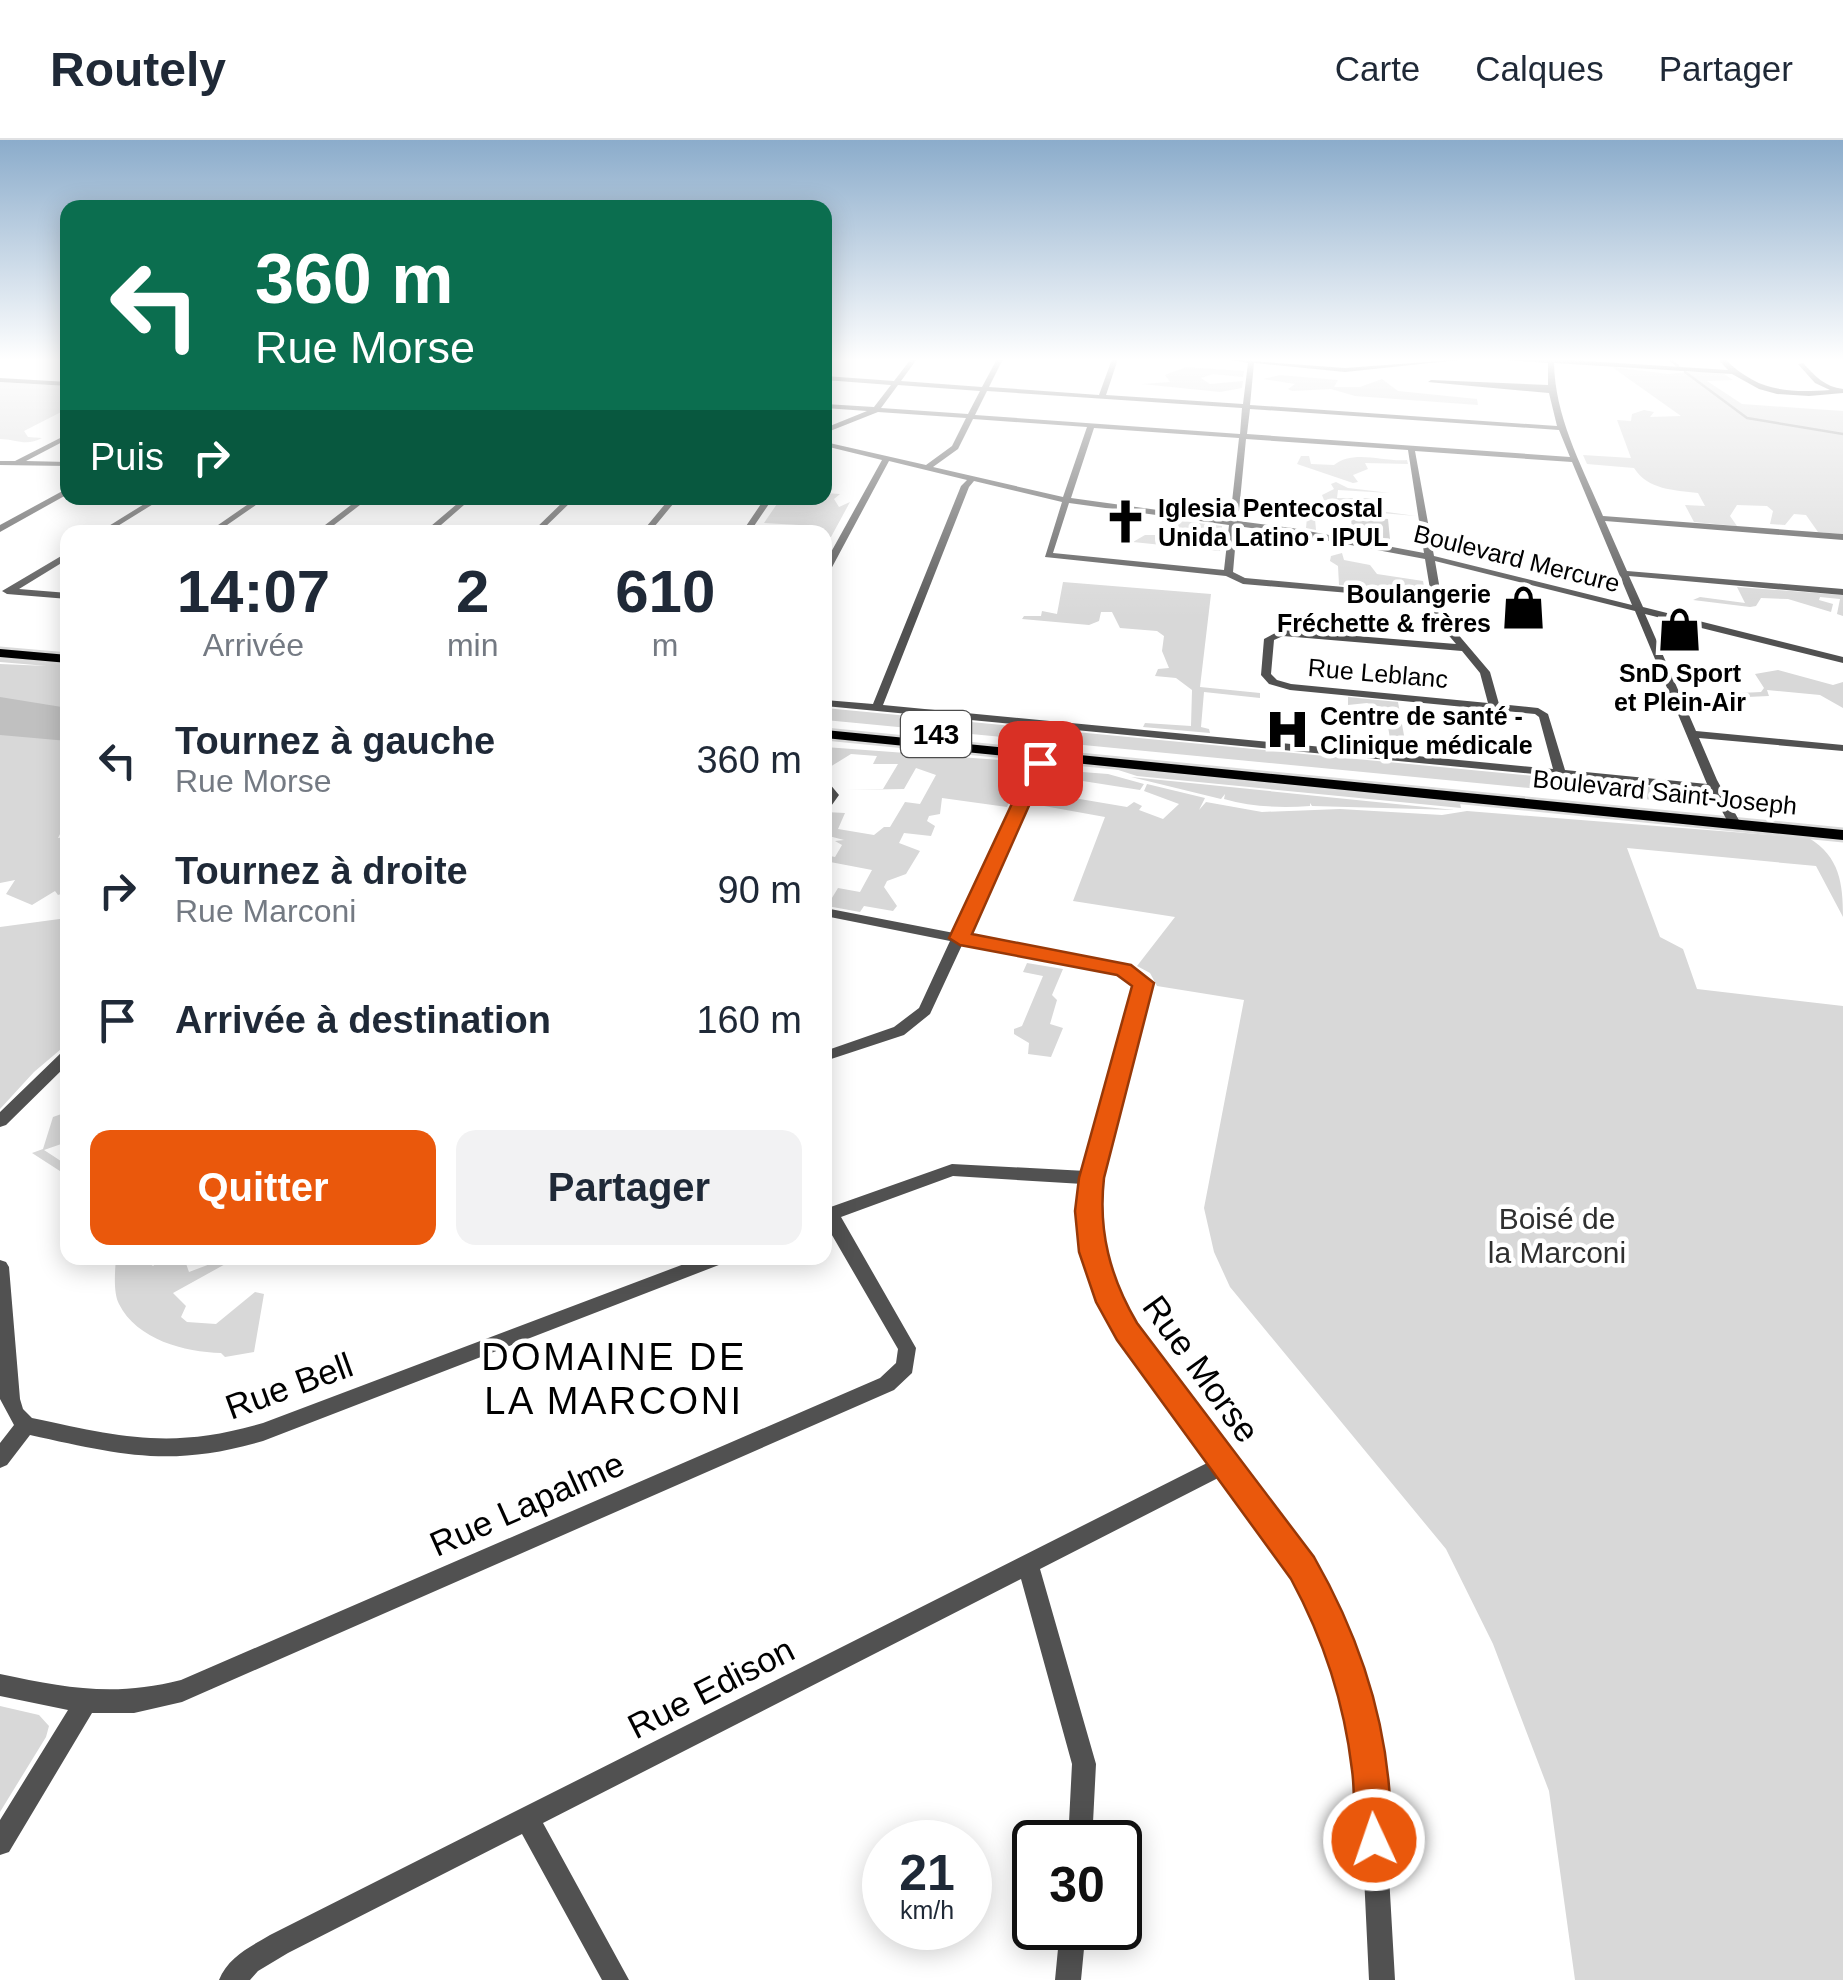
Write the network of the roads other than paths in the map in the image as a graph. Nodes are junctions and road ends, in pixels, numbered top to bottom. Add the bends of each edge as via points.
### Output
1 (51, 445) edge
2 (955, 445) edge
3 (1084, 445) edge
4 (1243, 445) edge
5 (1368, 445) edge
6 (1568, 445) edge
7 (832, 446) edge
8 (1412, 448) junction
9 (888, 458) junction
10 (1574, 460) junction
11 (0, 463) edge
12 (15, 464) junction
13 (60, 464) edge
14 (927, 468) junction
15 (971, 480) junction
16 (60, 495) edge
17 (1065, 500) junction
18 (147, 505) edge
19 (252, 505) edge
20 (355, 505) edge
21 (460, 505) edge
22 (563, 505) edge
23 (668, 505) edge
24 (1598, 518) junction
25 (1234, 522) junction
26 (115, 525) edge
27 (222, 525) edge
28 (329, 525) edge
29 (436, 525) edge
30 (543, 525) edge
31 (652, 525) edge
32 (0, 529) edge
33 (1843, 537) edge
34 (1429, 557) junction
35 (832, 559) edge
36 (60, 560) edge
37 (1228, 573) junction
38 (1622, 574) junction
39 (5, 591) edge
40 (1843, 592) edge
41 (60, 595) edge
42 (1436, 598) junction
43 (1637, 608) junction
44 (0, 643) edge
45 (1465, 648) junction
46 (60, 649) edge
47 (0, 653) edge
48 (60, 659) edge
49 (1843, 660) edge
50 (832, 704) edge
51 (1494, 706) junction
52 (877, 708) junction
53 (832, 724) edge
54 (1691, 734) junction
55 (832, 735) edge
56 (1843, 748) edge
57 (1045, 751) junction
58 (1560, 774) junction
59 (1716, 788) junction
60 (1732, 818) junction
61 (1843, 823) edge
62 (1843, 835) edge
63 (832, 913) edge
64 (960, 938) junction
65 (832, 1054) edge
66 (60, 1063) edge
67 (0, 1121) edge
68 (1092, 1178) junction
69 (832, 1214) edge
70 (832, 1222) edge
71 (699, 1265) edge
72 (0, 1267) edge
73 (26, 1425) junction
74 (0, 1460) edge
75 (1226, 1464) junction
76 (1028, 1566) junction
77 (0, 1684) edge
78 (86, 1704) junction
79 (528, 1820) junction
80 (1081, 1820) edge
81 (0, 1843) edge
82 (1070, 1950) edge
83 (232, 1980) edge
84 (616, 1980) edge
85 (1068, 1980) edge
86 (1382, 1980) edge

1 - 12 street
2 - 14 street
3 - 17 street
4 - 25 street
5 - 8 street
6 - 10 street
7 - 9 street, Boulevard Mercure
8 - 10 street
8 - 34 street
9 - 14 street, Boulevard Mercure
9 - 35 street
10 - 24 street
11 - 12 street
12 - 13 street
14 - 15 street, Boulevard Mercure
15 - 17 street, Boulevard Mercure
15 - 52 street
16 - 32 street
17 - 25 street, Boulevard Mercure
17 - 37 street via 1048,555
18 - 26 street
19 - 27 street
20 - 28 street
21 - 29 street
22 - 30 street
23 - 31 street
24 - 33 street
24 - 38 street
25 - 34 street, Boulevard Mercure
25 - 37 street
34 - 42 street
34 - 43 street, Boulevard Mercure
36 - 39 street
37 - 42 street via 1243,581
38 - 40 street
38 - 43 street
39 - 41 street
42 - 45 street via 1441,622
43 - 49 street, Boulevard Mercure
43 - 54 street
44 - 46 main road
45 - 51 street via 1484,672
45 - 51 street, Rue Leblanc via 1281,632 1268,639 1266,677 1290,688
47 - 48 main road
50 - 52 street
51 - 58 street, Rue Leblanc via 1544,714
52 - 58 street
53 - 57 main road, Boulevard Saint-Joseph / 143
54 - 56 street
54 - 59 street
55 - 57 main road, Boulevard Saint-Joseph / 143
57 - 60 main road, Boulevard Saint-Joseph / 143
57 - 64 street
58 - 59 street
59 - 60 street
60 - 61 main road, Boulevard Saint-Joseph / 143
60 - 62 main road, Boulevard Saint-Joseph / 143
63 - 64 street, Rue Morse
64 - 65 street via 918,1018
64 - 68 street, Rue Morse via 1124,970 1142,981
66 - 67 street
68 - 69 street via 952,1170
68 - 75 street, Rue Morse via 1092,1252 1114,1312
70 - 78 street, Rue Lapalme via 907,1348 907,1363 894,1380 211,1680 141,1702
71 - 73 street, Rue Bell via 220,1446 146,1450
72 - 73 street via 10,1400
73 - 74 street
75 - 76 street, Rue Edison
75 - 86 street, Rue Morse via 1310,1580 1351,1673 1370,1771
76 - 79 street, Rue Edison
76 - 80 street via 1082,1756
77 - 78 street, Rue Lapalme
78 - 81 street
79 - 83 street, Rue Edison via 279,1944
79 - 84 street
82 - 85 street

